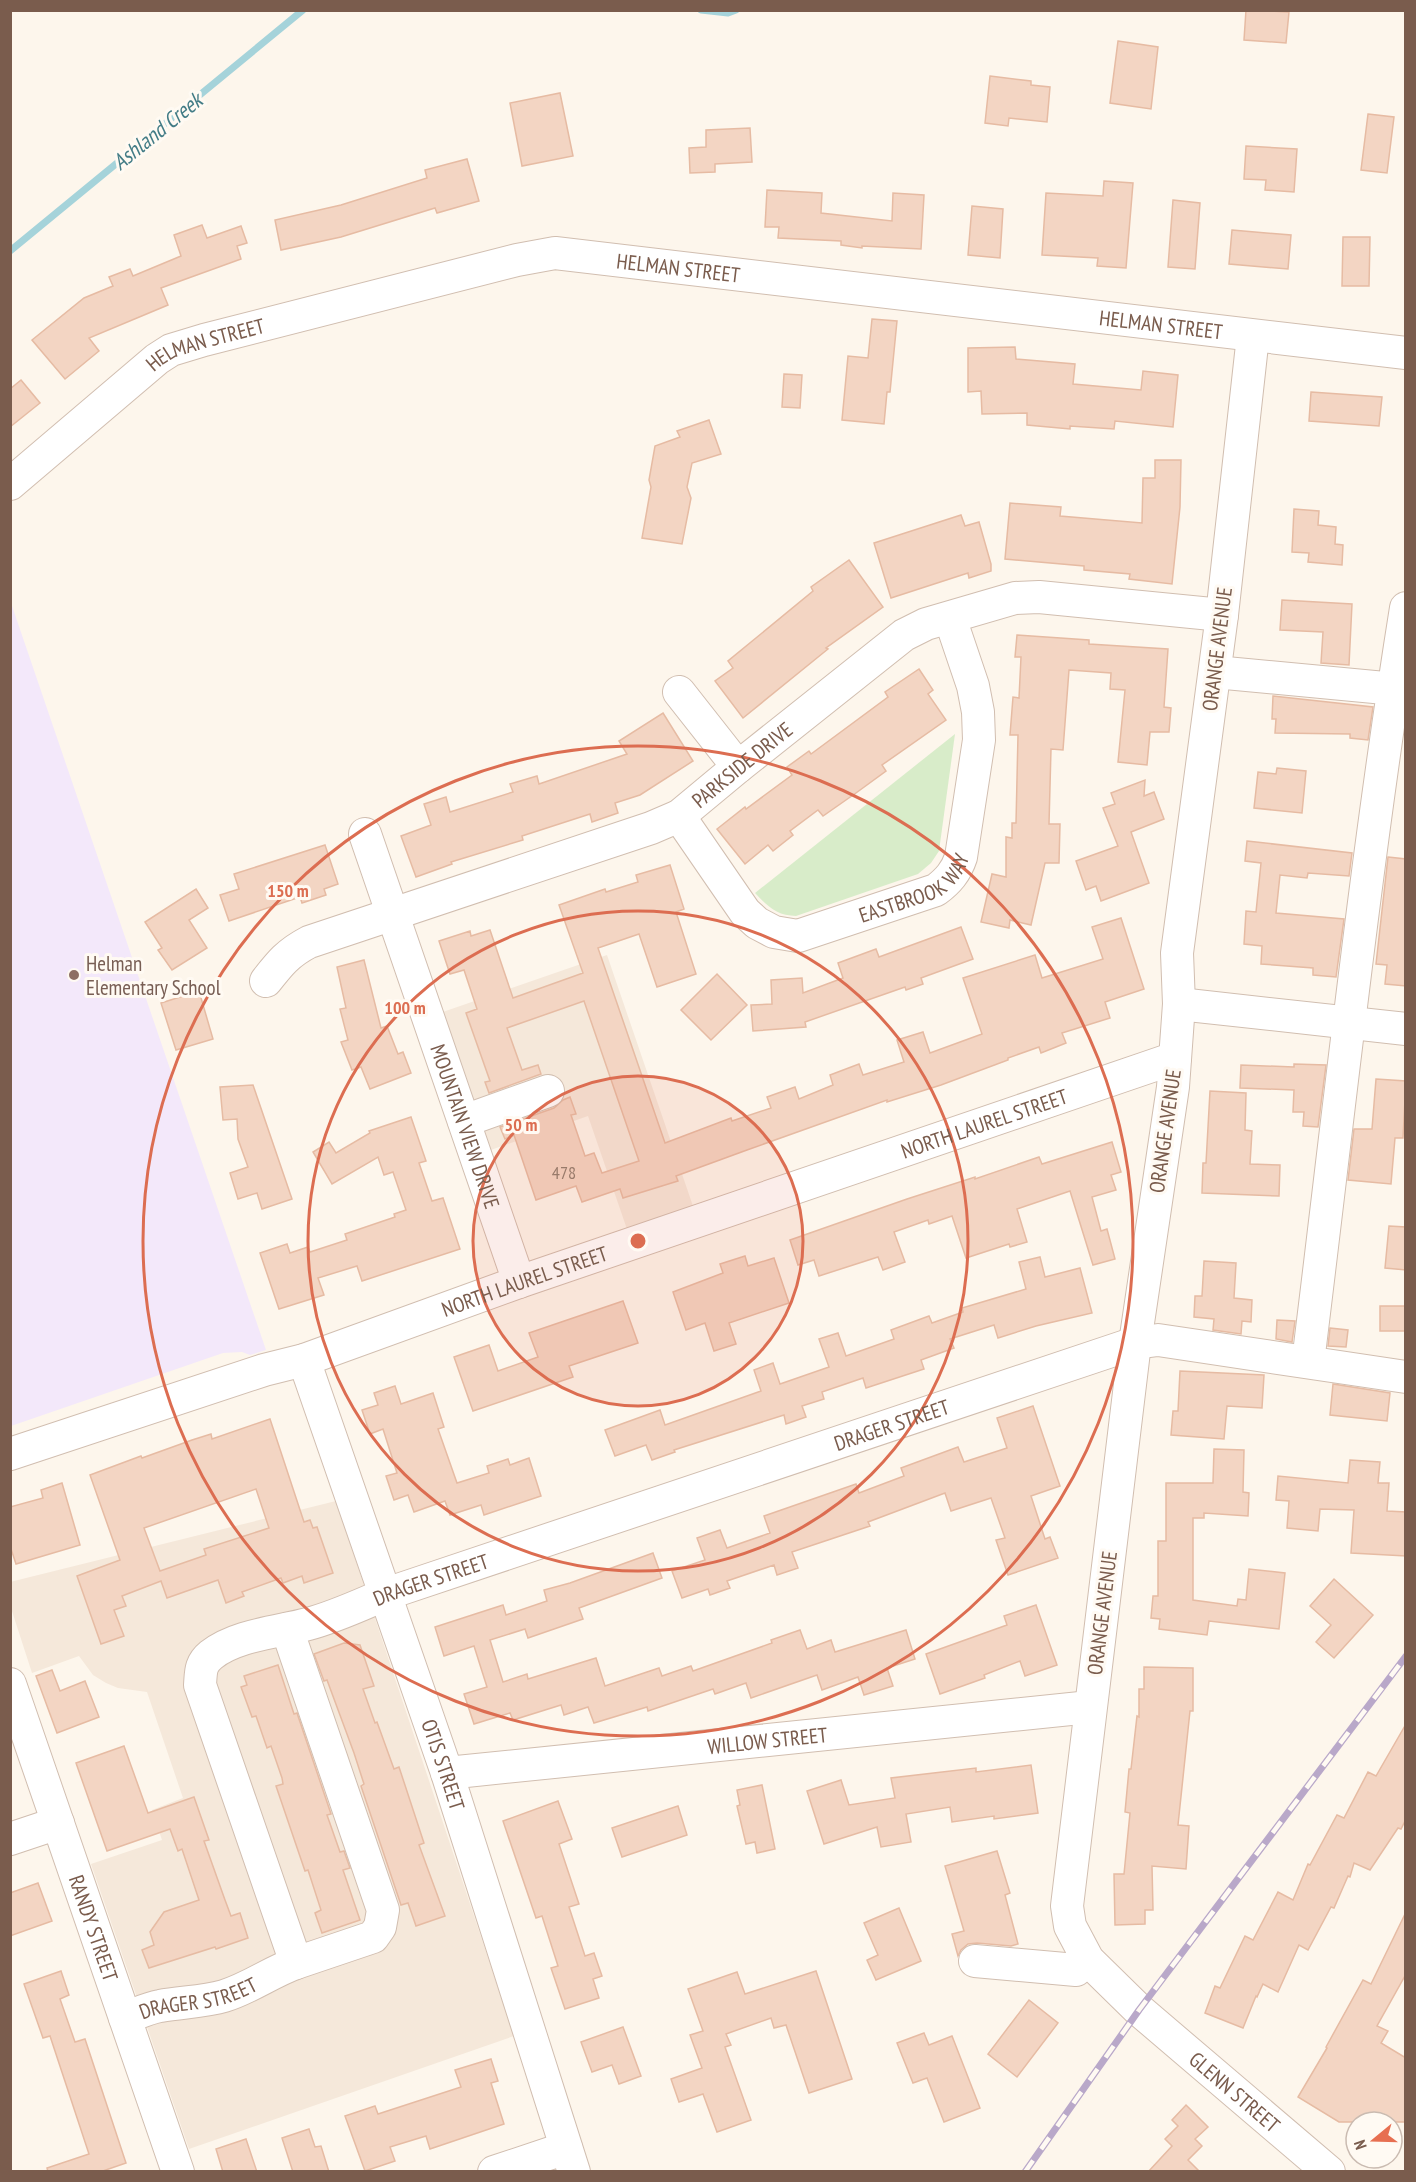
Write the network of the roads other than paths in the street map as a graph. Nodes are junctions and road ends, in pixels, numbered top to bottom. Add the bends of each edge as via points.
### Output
1 (1253, 336) junction
2 (1406, 353) edge
3 (10, 484) edge
4 (1406, 608) edge
5 (1222, 615) junction
6 (950, 618) junction
7 (1215, 672) junction
8 (1399, 689) edge
9 (679, 692) dead end
10 (738, 767) junction
11 (679, 816) junction
12 (365, 834) dead end
13 (393, 914) junction
14 (266, 981) dead end
15 (1179, 1004) junction
16 (1350, 1023) junction
17 (1406, 1029) edge
18 (1175, 1058) junction
19 (548, 1091) dead end
20 (464, 1121) junction
21 (519, 1282) junction
22 (1135, 1343) junction
23 (304, 1360) junction
24 (1308, 1362) junction
25 (1406, 1377) edge
26 (10, 1454) edge
27 (386, 1594) junction
28 (287, 1629) junction
29 (10, 1684) edge
30 (1090, 1707) junction
31 (447, 1773) junction
32 (58, 1823) junction
33 (10, 1839) edge
34 (1070, 1926) joint
35 (1088, 1960) junction
36 (975, 1961) dead end
37 (296, 1963) junction
38 (125, 2018) junction
39 (570, 2160) edge
40 (178, 2172) edge
41 (494, 2172) edge
42 (1329, 2172) edge

1 - 2 street, HELMAN STREET
1 - 3 street, HELMAN STREET via 555,253 171,350
1 - 5 street, ORANGE AVENUE
4 - 8 street
5 - 6 street, PARKSIDE DRIVE via 1039,597 1015,598
5 - 7 street, ORANGE AVENUE
6 - 10 street, PARKSIDE DRIVE via 904,634
6 - 11 street, EASTBROOK WAY via 973,686 978,740 961,857 952,875 936,890 798,936 774,932 745,912
7 - 8 street
7 - 15 street, ORANGE AVENUE via 1177,953
8 - 16 street
9 - 10 street
10 - 11 street, PARKSIDE DRIVE
11 - 13 street, PARKSIDE DRIVE
12 - 13 street, MOUNTAIN VIEW DRIVE
13 - 14 street, PARKSIDE DRIVE via 292,950
13 - 20 street, MOUNTAIN VIEW DRIVE
15 - 16 street
15 - 18 street, ORANGE AVENUE
16 - 17 street
16 - 24 street
18 - 21 street, NORTH LAUREL STREET
18 - 22 street, ORANGE AVENUE
19 - 20 street
20 - 21 street, MOUNTAIN VIEW DRIVE
21 - 23 street, NORTH LAUREL STREET
22 - 24 street, DRAGER STREET via 1158,1340
22 - 27 street, DRAGER STREET
22 - 30 street, ORANGE AVENUE
23 - 26 street, NORTH LAUREL STREET
23 - 27 street, OTIS STREET
24 - 25 street, DRAGER STREET
27 - 28 street, DRAGER STREET via 338,1615
27 - 31 street, OTIS STREET
28 - 37 street via 383,1910 380,1928 373,1937
28 - 37 street, DRAGER STREET via 259,1634 211,1655 201,1667 200,1684
29 - 32 street, RANDY STREET
30 - 31 street, WILLOW STREET
30 - 34 street, ORANGE AVENUE via 1067,1906
31 - 39 street, OTIS STREET
32 - 33 street
32 - 38 street, RANDY STREET
34 - 35 street, GLENN STREET
35 - 36 street via 1076,1970
35 - 42 street, GLENN STREET via 1139,2010
37 - 38 street, DRAGER STREET via 237,1992 157,2006
38 - 40 street, RANDY STREET
39 - 41 street

